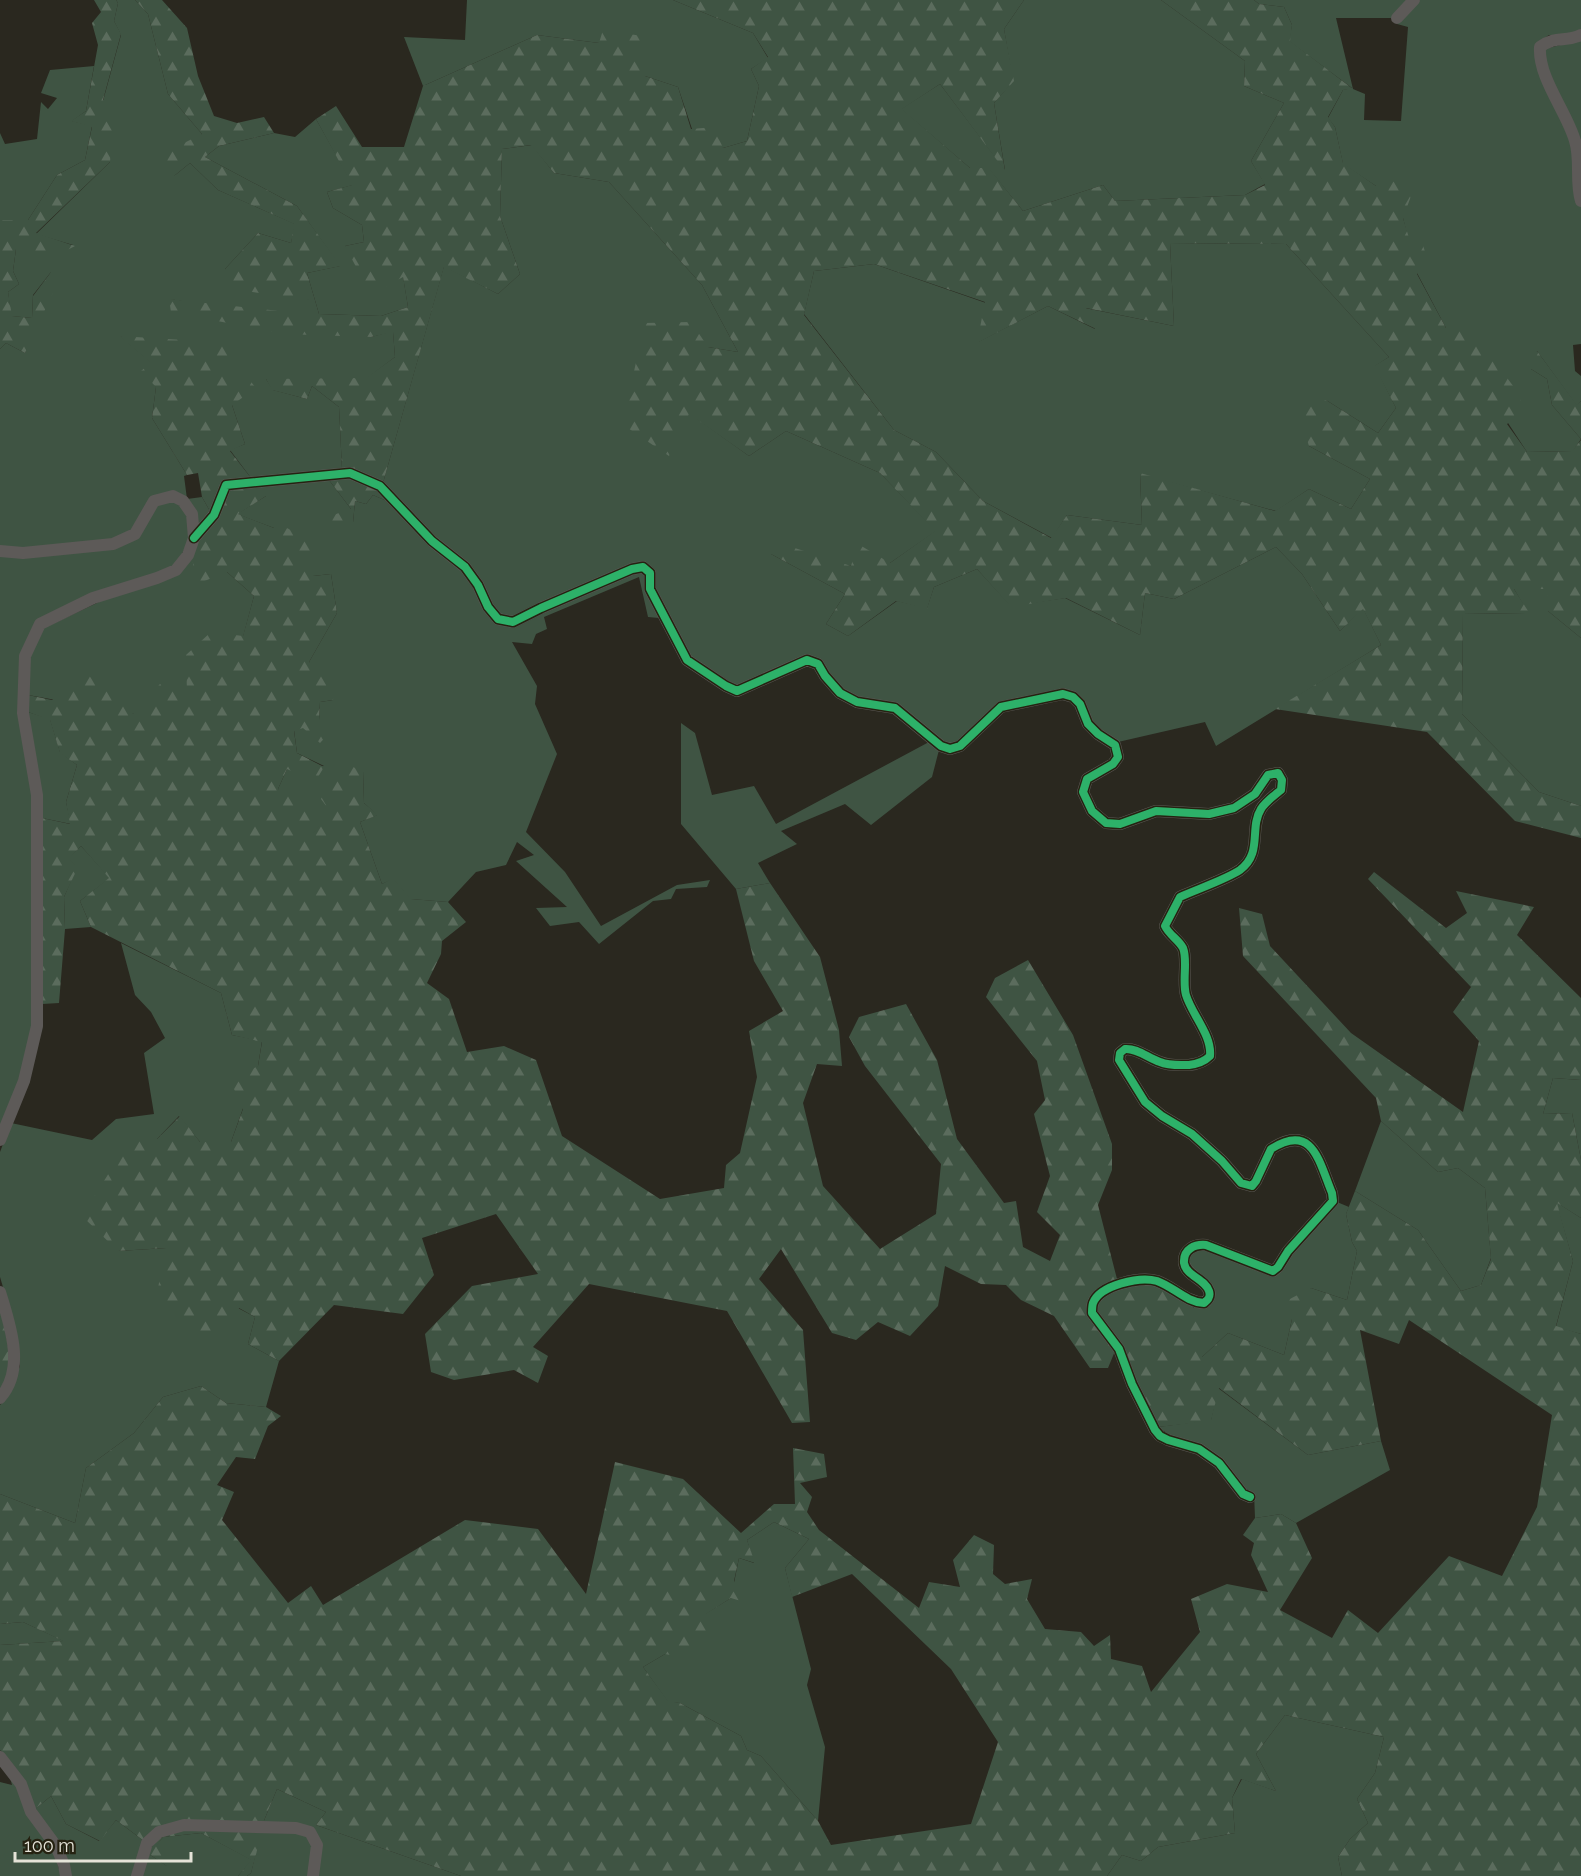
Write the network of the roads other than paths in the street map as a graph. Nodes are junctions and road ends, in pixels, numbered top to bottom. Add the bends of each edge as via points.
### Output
1 (1414, 0) edge
2 (1397, 18) dead end
3 (1581, 36) edge
4 (1581, 201) edge
5 (195, 538) junction
6 (0, 551) edge
7 (0, 1140) edge
8 (0, 1292) edge
9 (0, 1398) edge
10 (1250, 1497) dead end
11 (0, 1757) edge
12 (66, 1876) edge
13 (137, 1876) edge
14 (313, 1876) edge

1 - 2 street
3 - 4 street via 1550,39 1540,46 1539,57 1576,142
5 - 6 street via 192,514 183,501 173,496 154,501 135,534 113,544 23,553
5 - 7 street via 176,570 93,598 40,624 25,656 24,713 37,795 37,1026 24,1081
5 - 10 street via 214,515 226,485 350,473 380,486 432,541 465,567 498,619 513,622 643,567 650,573 650,589 687,660 737,691 807,660 818,664 840,693 857,702 895,708 950,749 960,746 1001,707 1063,694 1073,697 1088,724 1115,745 1118,757 1087,779 1083,792 1092,811 1106,823 1120,824 1156,811 1209,814 1234,808 1256,794 1268,775 1278,773 1281,790 1260,809 1255,848 1249,859 1241,869 1180,897 1165,926 1182,947 1186,996 1209,1041 1210,1056 1195,1064 1172,1065 1131,1048 1120,1053 1119,1060 1145,1102 1192,1134 1241,1183 1252,1186 1271,1149 1290,1140 1301,1140 1315,1151 1333,1201 1273,1271 1206,1245 1191,1247 1184,1264 1207,1288 1210,1294 1204,1303 1160,1282 1144,1280 1119,1283 1101,1293 1093,1302 1092,1312 1119,1349 1132,1384 1160,1436 1199,1449 1220,1463 1243,1494
8 - 9 street via 9,1321 15,1366
11 - 12 street via 21,1784 31,1812 56,1846
13 - 14 street via 147,1843 159,1832 184,1825 296,1828 310,1832 317,1845

